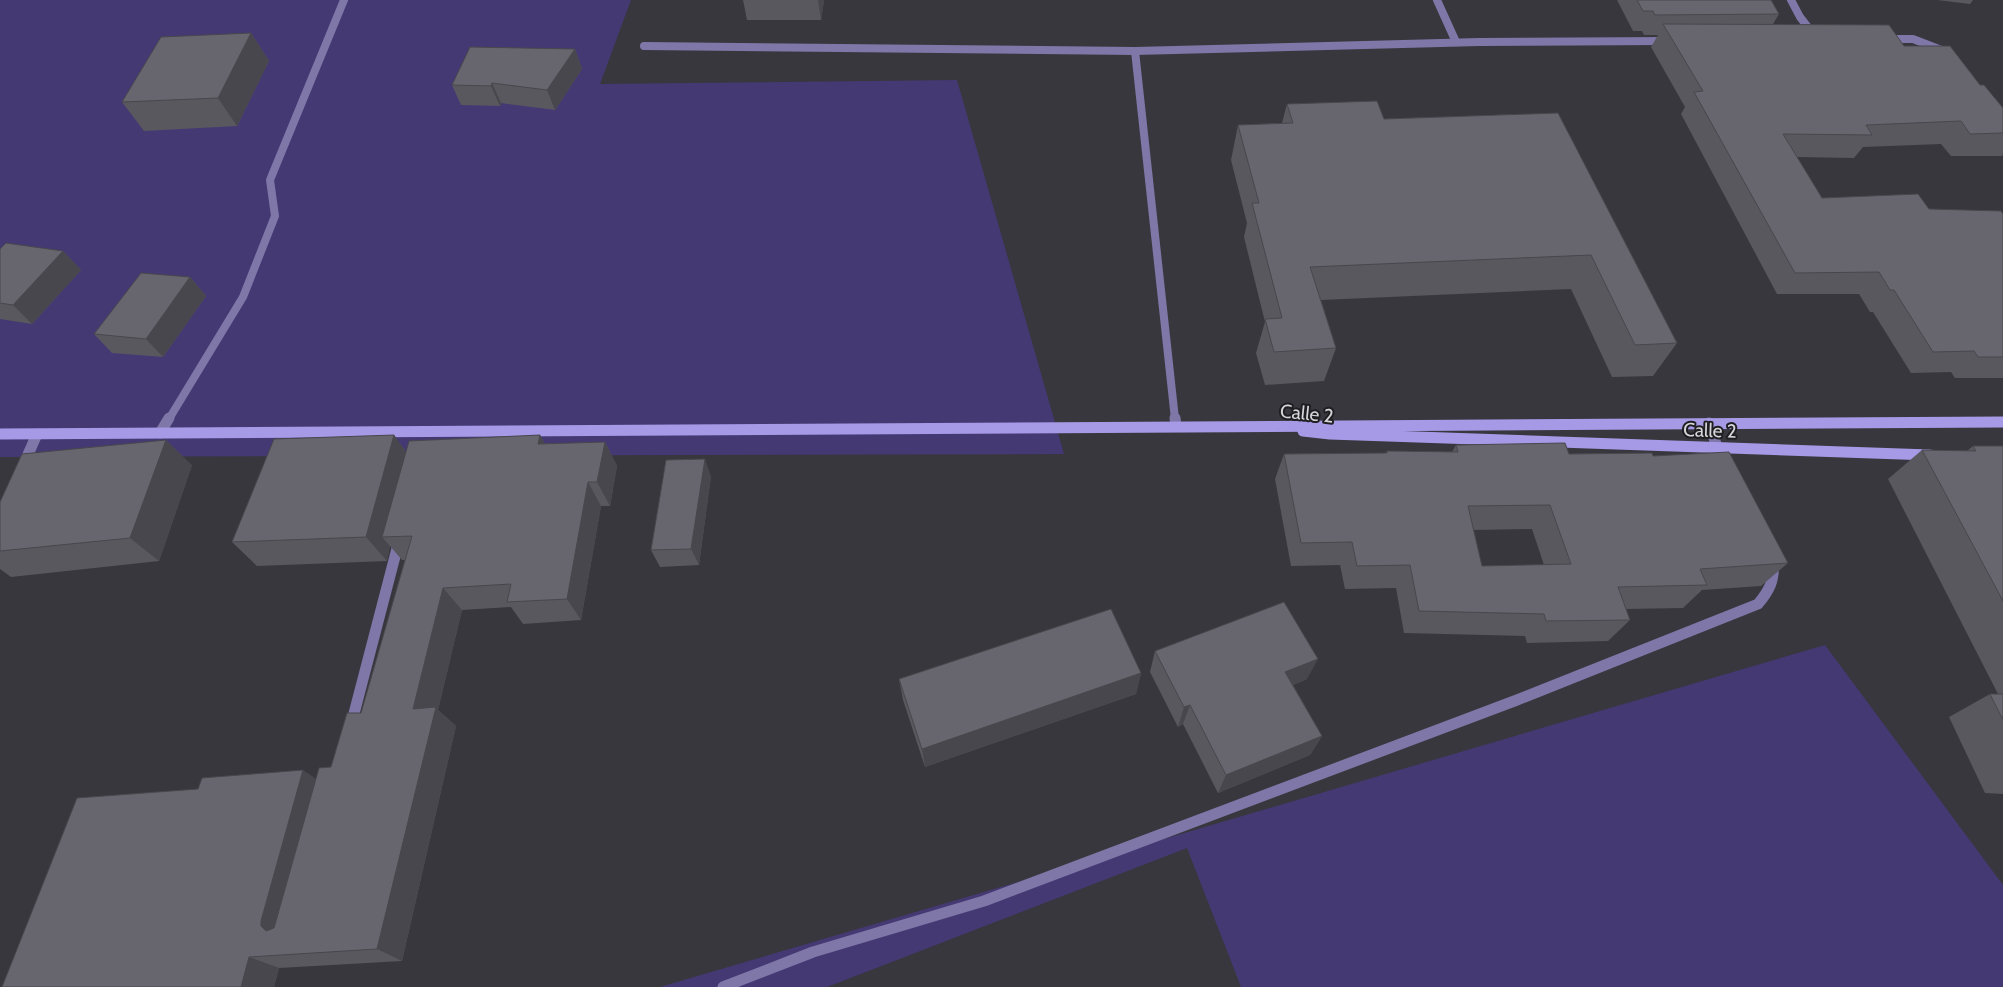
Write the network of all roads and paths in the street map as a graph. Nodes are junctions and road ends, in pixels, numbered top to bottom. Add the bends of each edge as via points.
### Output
1 (344, 0) edge
2 (1438, 0) edge
3 (1791, 0) edge
4 (1875, 39) edge
5 (1678, 40) edge
6 (1808, 40) edge
7 (1456, 42) junction
8 (644, 46) dead end
9 (1135, 51) junction
10 (1953, 56) edge
11 (2003, 422) edge
12 (1709, 423) junction
13 (1176, 426) junction
14 (1260, 426) junction
15 (160, 433) junction
16 (0, 434) edge
17 (37, 434) junction
18 (1717, 448) junction
19 (1944, 456) edge
20 (1726, 465) edge
21 (18, 477) edge
22 (403, 526) edge
23 (1768, 549) edge
24 (348, 736) edge
25 (723, 987) edge

1 - 15 street via 270,180 274,216 243,297
2 - 7 street
3 - 6 street via 1818,40
4 - 10 street via 1913,39
5 - 7 street
7 - 9 street
8 - 9 street
9 - 13 street
11 - 12 main road, Calle 2
12 - 14 main road, Calle 2
12 - 18 street
13 - 14 main road
13 - 15 main road via 427,436
14 - 18 main road, Calle 2 via 1330,434
15 - 17 main road
16 - 17 main road
17 - 21 street
18 - 19 main road, Calle 2
18 - 20 street
22 - 24 street
23 - 25 street via 1773,557 1775,577 1769,593 1758,604 1517,700 984,901 813,952

